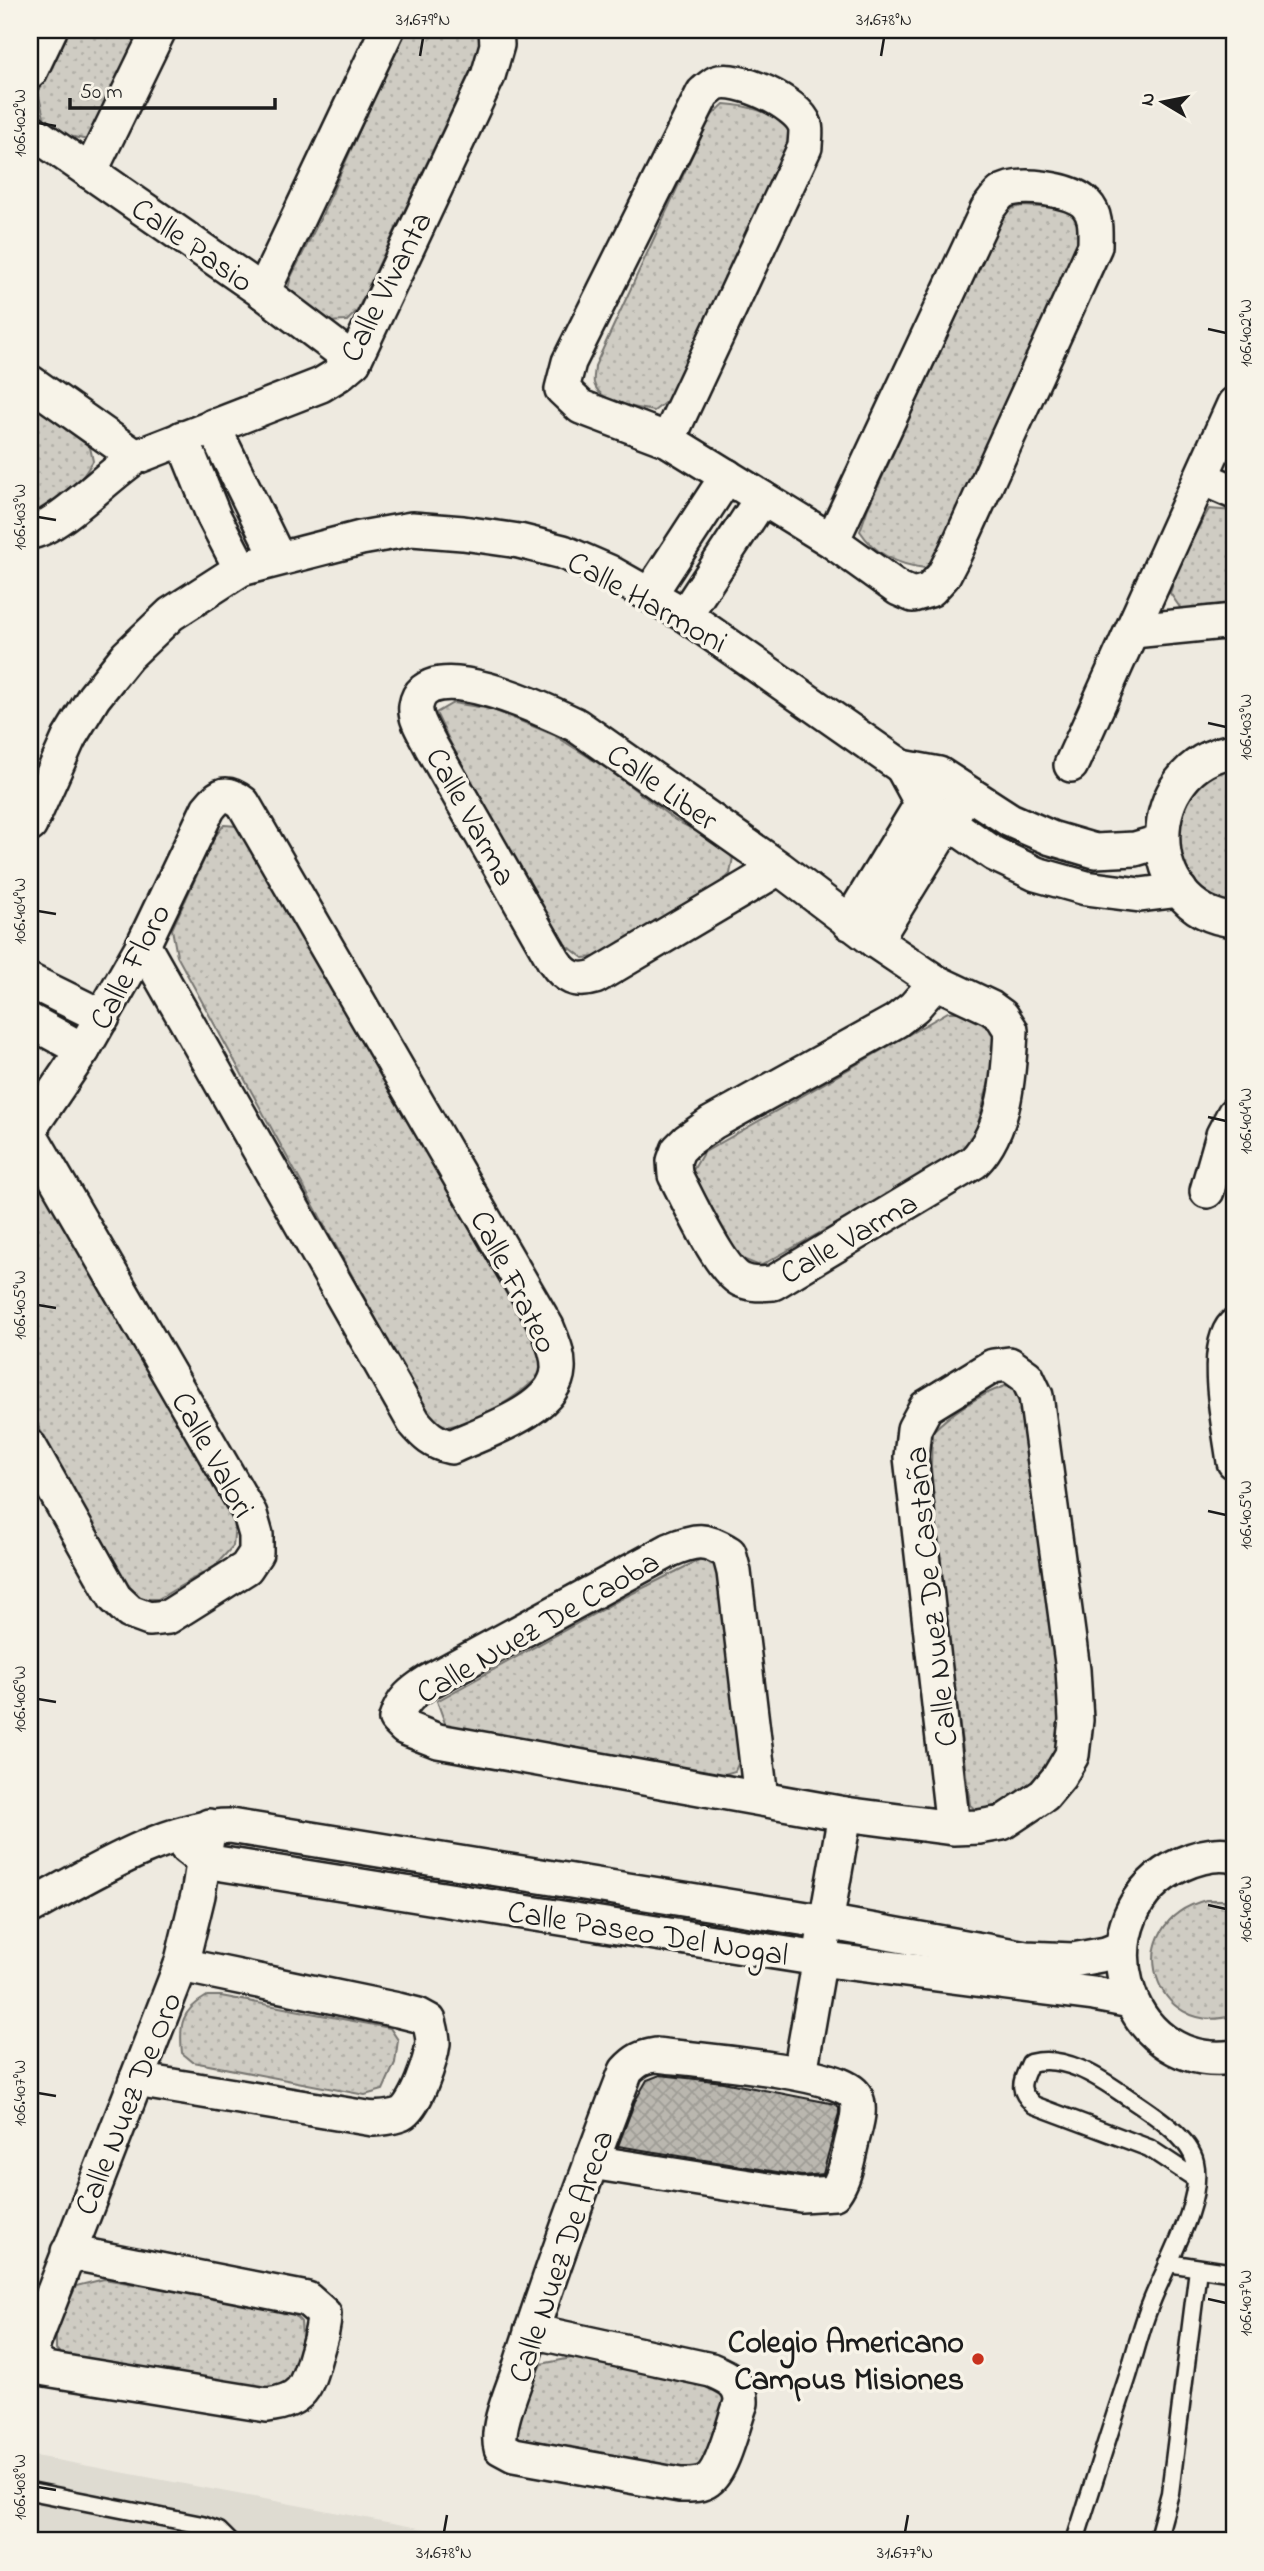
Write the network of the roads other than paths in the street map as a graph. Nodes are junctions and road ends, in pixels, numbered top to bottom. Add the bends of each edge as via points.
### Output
1 (50, 30) edge
2 (159, 30) edge
3 (387, 30) edge
4 (496, 30) edge
5 (30, 72) edge
6 (30, 130) edge
7 (90, 172) junction
8 (263, 292) junction
9 (354, 361) junction
10 (30, 382) edge
11 (1234, 404) edge
12 (213, 426) junction
13 (182, 438) junction
14 (668, 440) junction
15 (136, 457) junction
16 (727, 476) junction
17 (1202, 478) junction
18 (1234, 492) edge
19 (762, 498) junction
20 (30, 533) edge
21 (832, 541) junction
22 (278, 558) junction
23 (241, 569) junction
24 (650, 594) junction
25 (685, 615) junction
26 (1234, 621) edge
27 (1133, 631) junction
28 (459, 684) joint
29 (1234, 751) edge
30 (1071, 765) dead end
31 (902, 767) junction
32 (952, 783) junction
33 (216, 798) joint
34 (922, 804) junction
35 (949, 823) junction
36 (30, 825) edge
37 (1162, 841) junction
38 (779, 868) junction
39 (1180, 890) junction
40 (1234, 920) edge
41 (862, 932) junction
42 (144, 945) junction
43 (30, 981) edge
44 (936, 982) junction
45 (103, 1017) junction
46 (30, 1021) edge
47 (1011, 1030) joint
48 (83, 1050) junction
49 (1234, 1115) edge
50 (30, 1128) edge
51 (30, 1134) edge
52 (1207, 1191) dead end
53 (1234, 1326) edge
54 (30, 1447) edge
55 (1234, 1462) edge
56 (1072, 1755) joint
57 (761, 1798) junction
58 (845, 1814) junction
59 (209, 1826) junction
60 (953, 1828) junction
61 (174, 1837) junction
62 (1234, 1856) edge
63 (204, 1861) junction
64 (30, 1907) edge
65 (826, 1922) junction
66 (1121, 1948) junction
67 (819, 1959) junction
68 (181, 1965) junction
69 (1131, 2001) junction
70 (1234, 2057) edge
71 (800, 2073) junction
72 (136, 2080) junction
73 (591, 2162) junction
74 (1196, 2179) junction
75 (68, 2252) junction
76 (1168, 2263) junction
77 (1198, 2269) junction
78 (1234, 2273) edge
79 (531, 2331) junction
80 (30, 2491) edge
81 (229, 2541) edge
82 (1075, 2541) edge
83 (1157, 2541) edge

1 - 5 street
2 - 7 street
3 - 8 street
4 - 9 street, Calle Vivanta via 488,76
6 - 7 street, Calle Pasio
7 - 8 street, Calle Pasio
8 - 9 street, Calle Pasio
9 - 12 street, Calle Vivanta via 321,384
10 - 15 street
11 - 17 street
12 - 13 street, Calle Vivanta
12 - 22 street
13 - 15 street, Calle Vivanta
13 - 23 street
14 - 14 street via 805,146 805,124 792,106 736,83 717,82 703,93 563,377 562,388 581,407
14 - 16 street
15 - 20 street, Calle Vivanta via 43,530
16 - 19 street
16 - 24 street
17 - 18 street
17 - 27 street
19 - 21 street
19 - 25 street
21 - 21 street via 987,211 1002,192 1019,187 1064,193 1086,202 1095,219 1095,246 943,576 930,590 913,595
22 - 23 street, Calle Harmoni
22 - 24 street, Calle Harmoni via 412,529 463,533 562,552
23 - 36 street, Calle Harmoni via 171,614 127,656 69,738
24 - 25 street, Calle Harmoni
25 - 31 street, Calle Harmoni
26 - 27 street
27 - 30 street
28 - 38 street, Calle Liber via 515,698 576,725
28 - 38 street, Calle Varma via 433,685 420,695 418,720 554,961 571,978 595,978
29 - 37 street via 1209,758 1179,782 1163,817
31 - 32 street, Calle Harmoni
31 - 34 street, Calle Harmoni
32 - 34 street
32 - 35 street
32 - 37 street, Calle Harmoni via 1010,820 1095,851 1135,849
33 - 42 street, Calle Floro
33 - 42 street, Calle Frateo via 225,794 243,803 547,1327 558,1369 546,1398 451,1447 438,1444 421,1430
34 - 35 street, Calle Harmoni
34 - 41 street
35 - 39 street, Calle Harmoni via 1036,874 1087,888 1140,895
35 - 41 street
37 - 39 street via 1170,873
38 - 41 street, Calle Liber
39 - 40 street via 1210,913
41 - 44 street, Calle Liber
42 - 45 street, Calle Floro
43 - 45 street
44 - 47 street, Calle Liber via 991,1008
44 - 47 street, Calle Varma via 896,1021 712,1123 678,1150 675,1175 733,1274 754,1284 773,1283 974,1162 993,1136 1002,1108
45 - 48 street, Calle Floro
46 - 48 street
48 - 50 street, Calle Floro
49 - 52 street via 1223,1135
51 - 54 street, Calle Valori via 250,1514 256,1553 246,1568 168,1617 149,1619 130,1612 115,1598
53 - 55 street via 1222,1363
56 - 60 street, Calle Nuez De Caoba via 1044,1795 1002,1823
56 - 60 street, Calle Nuez De Castaña via 1076,1720 1073,1670 1036,1396 1027,1377 1009,1364 993,1366 926,1407 914,1429 911,1457
57 - 57 street, Calle Nuez De Caoba via 734,1572 729,1553 702,1541 670,1550 428,1682 400,1705 396,1718 405,1728 439,1741
57 - 58 street, Calle Nuez De Caoba
58 - 60 street, Calle Nuez De Caoba
58 - 65 street
59 - 61 street, Calle Paseo Del Nogal
59 - 63 street, Calle Nuez De Oro
59 - 65 street, Calle Paseo Del Nogal via 251,1828
61 - 63 street, Calle Paseo Del Nogal
61 - 64 street, Calle Paseo Del Nogal via 116,1861
62 - 66 street via 1197,1858 1168,1870 1145,1891 1129,1917
63 - 67 street, Calle Paseo Del Nogal
63 - 68 street, Calle Nuez De Oro
65 - 66 street, Calle Paseo Del Nogal via 1044,1960 1073,1961
65 - 67 street
66 - 69 street
67 - 69 street, Calle Paseo Del Nogal
67 - 71 street
68 - 72 street, Calle Nuez De Oro
68 - 72 street via 398,2010 429,2021 432,2047 414,2102 391,2118 373,2119
69 - 70 street via 1141,2018 1169,2043 1205,2057
71 - 73 street, Calle Nuez De Areca via 643,2057 626,2071
71 - 73 street via 846,2087 858,2102 843,2178 834,2193 801,2195
72 - 75 street, Calle Nuez De Oro
73 - 79 street, Calle Nuez De Areca
74 - 74 lane via 1189,2149 1139,2105 1071,2066 1042,2059 1030,2063 1021,2084 1024,2097 1034,2105 1149,2148
74 - 76 lane via 1187,2222
75 - 75 street, Calle Nuez De Oro via 307,2299 324,2314 307,2385 285,2403 267,2405 46,2369 34,2360 33,2345
76 - 77 lane
76 - 82 lane
77 - 78 lane
77 - 83 lane via 1170,2493
79 - 79 street, Calle Nuez De Areca via 503,2419 501,2448 514,2455 680,2485 695,2485 716,2473 741,2403 742,2392 736,2383 711,2370
80 - 81 lane via 202,2525 219,2531

